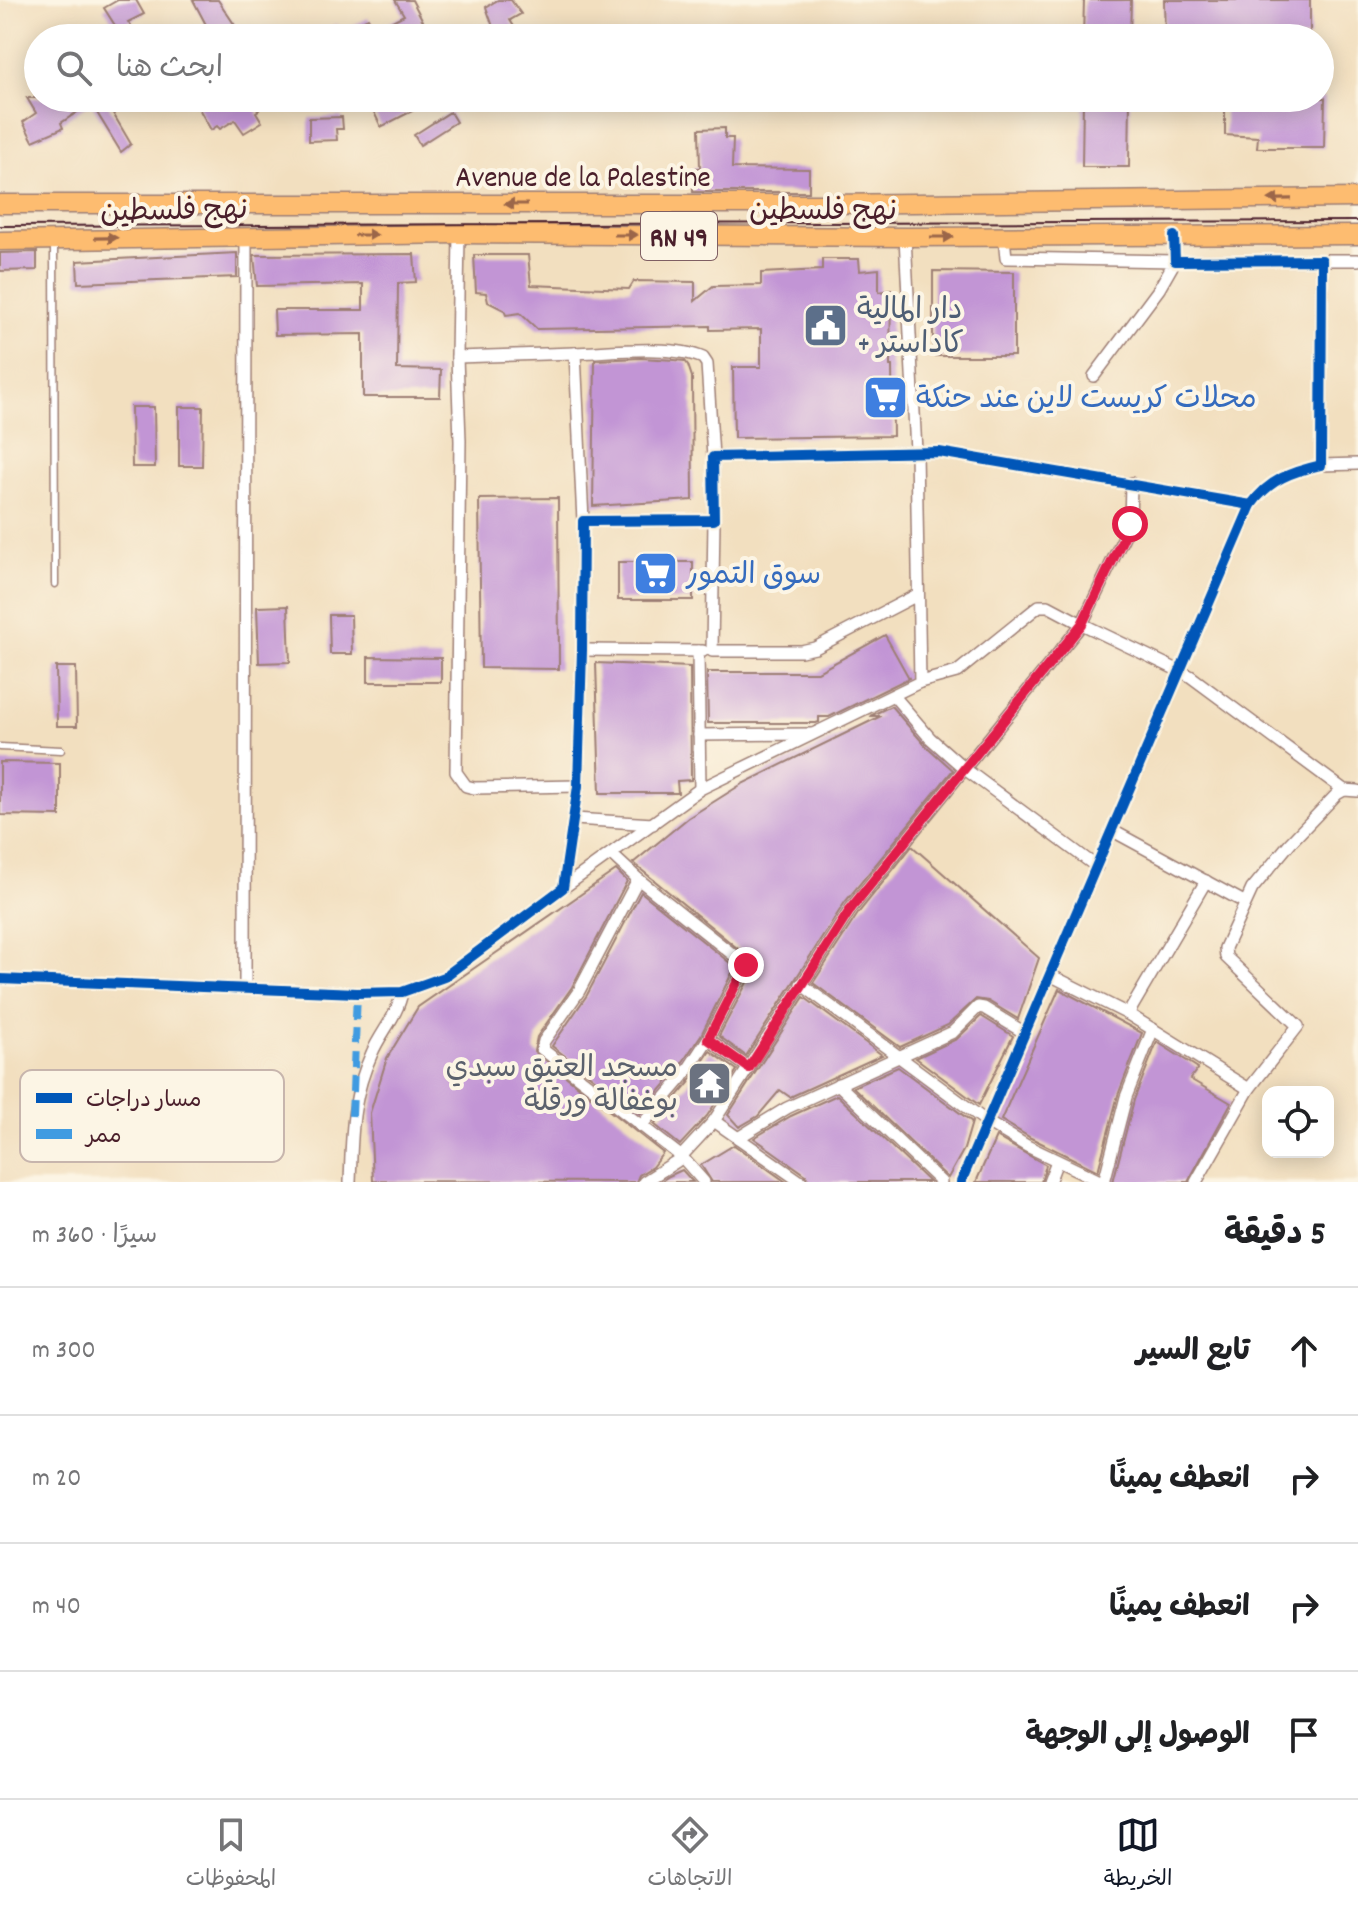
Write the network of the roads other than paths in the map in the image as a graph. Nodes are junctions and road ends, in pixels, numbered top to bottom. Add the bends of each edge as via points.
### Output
1 (1358, 198) edge
2 (0, 204) edge
3 (459, 234) junction
4 (1358, 235) edge
5 (246, 236) junction
6 (1174, 236) junction
7 (905, 237) junction
8 (1004, 237) junction
9 (54, 240) junction
10 (0, 241) edge
11 (1322, 260) junction
12 (1358, 260) edge
13 (1175, 261) junction
14 (575, 353) junction
15 (457, 357) junction
16 (1094, 376) dead end
17 (916, 451) junction
18 (713, 457) junction
19 (1358, 464) edge
20 (1321, 465) junction
21 (1131, 483) junction
22 (1251, 505) junction
23 (714, 520) junction
24 (583, 521) junction
25 (55, 584) dead end
26 (917, 595) junction
27 (1082, 624) junction
28 (582, 650) junction
29 (698, 651) junction
30 (712, 651) junction
31 (1179, 671) junction
32 (920, 682) junction
33 (894, 696) junction
34 (816, 734) junction
35 (699, 735) junction
36 (0, 747) edge
37 (61, 750) dead end
38 (965, 769) junction
39 (578, 786) junction
40 (700, 789) junction
41 (1344, 790) junction
42 (1358, 791) edge
43 (574, 819) junction
44 (653, 824) junction
45 (1113, 831) junction
46 (611, 854) junction
47 (1097, 867) junction
48 (638, 879) junction
49 (1206, 881) junction
50 (563, 888) junction
51 (1244, 902) junction
52 (1050, 975) junction
53 (0, 979) edge
54 (801, 984) junction
55 (245, 989) junction
56 (402, 992) junction
57 (1128, 1014) junction
58 (1153, 1029) junction
59 (1025, 1033) junction
60 (708, 1039) junction
61 (899, 1057) junction
62 (749, 1068) junction
63 (838, 1084) junction
64 (1249, 1089) junction
65 (714, 1121) junction
66 (987, 1122) junction
67 (641, 1126) junction
68 (738, 1138) junction
69 (682, 1157) junction
70 (1057, 1161) junction
71 (350, 1182) edge
72 (644, 1182) edge
73 (704, 1182) edge
74 (801, 1182) edge
75 (941, 1182) edge
76 (961, 1182) edge
77 (1049, 1182) edge
78 (1103, 1182) edge
79 (1196, 1182) edge

1 -> 2 main road, Avenue de la Palestine / RN 49
5 -> 3 main road, نهج فلسطين / RN 49
3 -> 7 main road, نهج فلسطين / RN 49
3 - 15 street
4 - 6 main road, نهج فلسطين / RN 49
9 -> 5 main road, نهج فلسطين / RN 49
5 - 55 street
6 - 8 main road, نهج فلسطين / RN 49
6 - 13 street
7 -> 8 main road, نهج فلسطين / RN 49
7 - 17 street
8 - 13 street via 1006,258
9 - 10 main road, نهج فلسطين / RN 49
9 - 25 lane
11 - 12 street
11 - 13 street
11 - 20 street
13 - 16 street
14 - 15 street
14 - 18 street via 649,350 703,358
14 - 24 street
15 - 39 street via 456,772 474,788
17 - 18 street
17 - 21 street
17 - 26 street
18 - 23 street
19 - 20 street
20 - 22 street via 1280,477
21 - 22 street
21 - 27 street via 1130,524
22 - 31 street
23 - 24 street
23 - 30 street
24 - 28 street
26 - 30 street via 815,648
26 - 32 street
27 - 31 street
27 - 32 street via 1039,606 957,672
27 - 38 street
28 - 29 street
28 - 39 street
29 - 30 street
29 - 35 street
31 - 41 street
31 - 45 street
32 - 33 street
33 - 34 street
33 - 38 street
34 - 35 street
34 - 40 street
35 - 40 street
36 - 37 lane
38 - 47 street
38 - 54 street via 852,907
39 - 43 street
40 - 44 street
41 - 42 street
41 - 51 street via 1290,843
43 - 44 street
43 - 50 street
44 - 46 street
45 - 47 street
45 - 49 street
46 - 48 street
46 - 50 street
47 - 52 street
48 - 60 street via 746,965
48 - 67 street via 542,1049
49 - 51 street
49 - 57 street
50 - 56 street via 444,977
51 - 64 street via 1224,952 1298,1026
52 - 57 street
52 - 59 street
53 - 55 street
54 - 61 street
54 - 62 street
55 - 56 street
56 - 71 street via 354,1102
57 - 58 street
58 - 64 street
58 - 78 street via 1126,1097
59 - 61 street via 981,1007 953,1032
59 - 66 street
60 - 62 street
60 - 67 street
61 - 63 street
61 - 66 street
62 - 65 street
63 - 68 street
63 - 75 street
64 - 79 street
65 - 68 street
65 - 69 street
66 - 70 street
66 - 76 street
67 - 69 street
68 - 74 street
69 - 72 street
69 - 73 street
70 - 77 street
70 - 78 street

